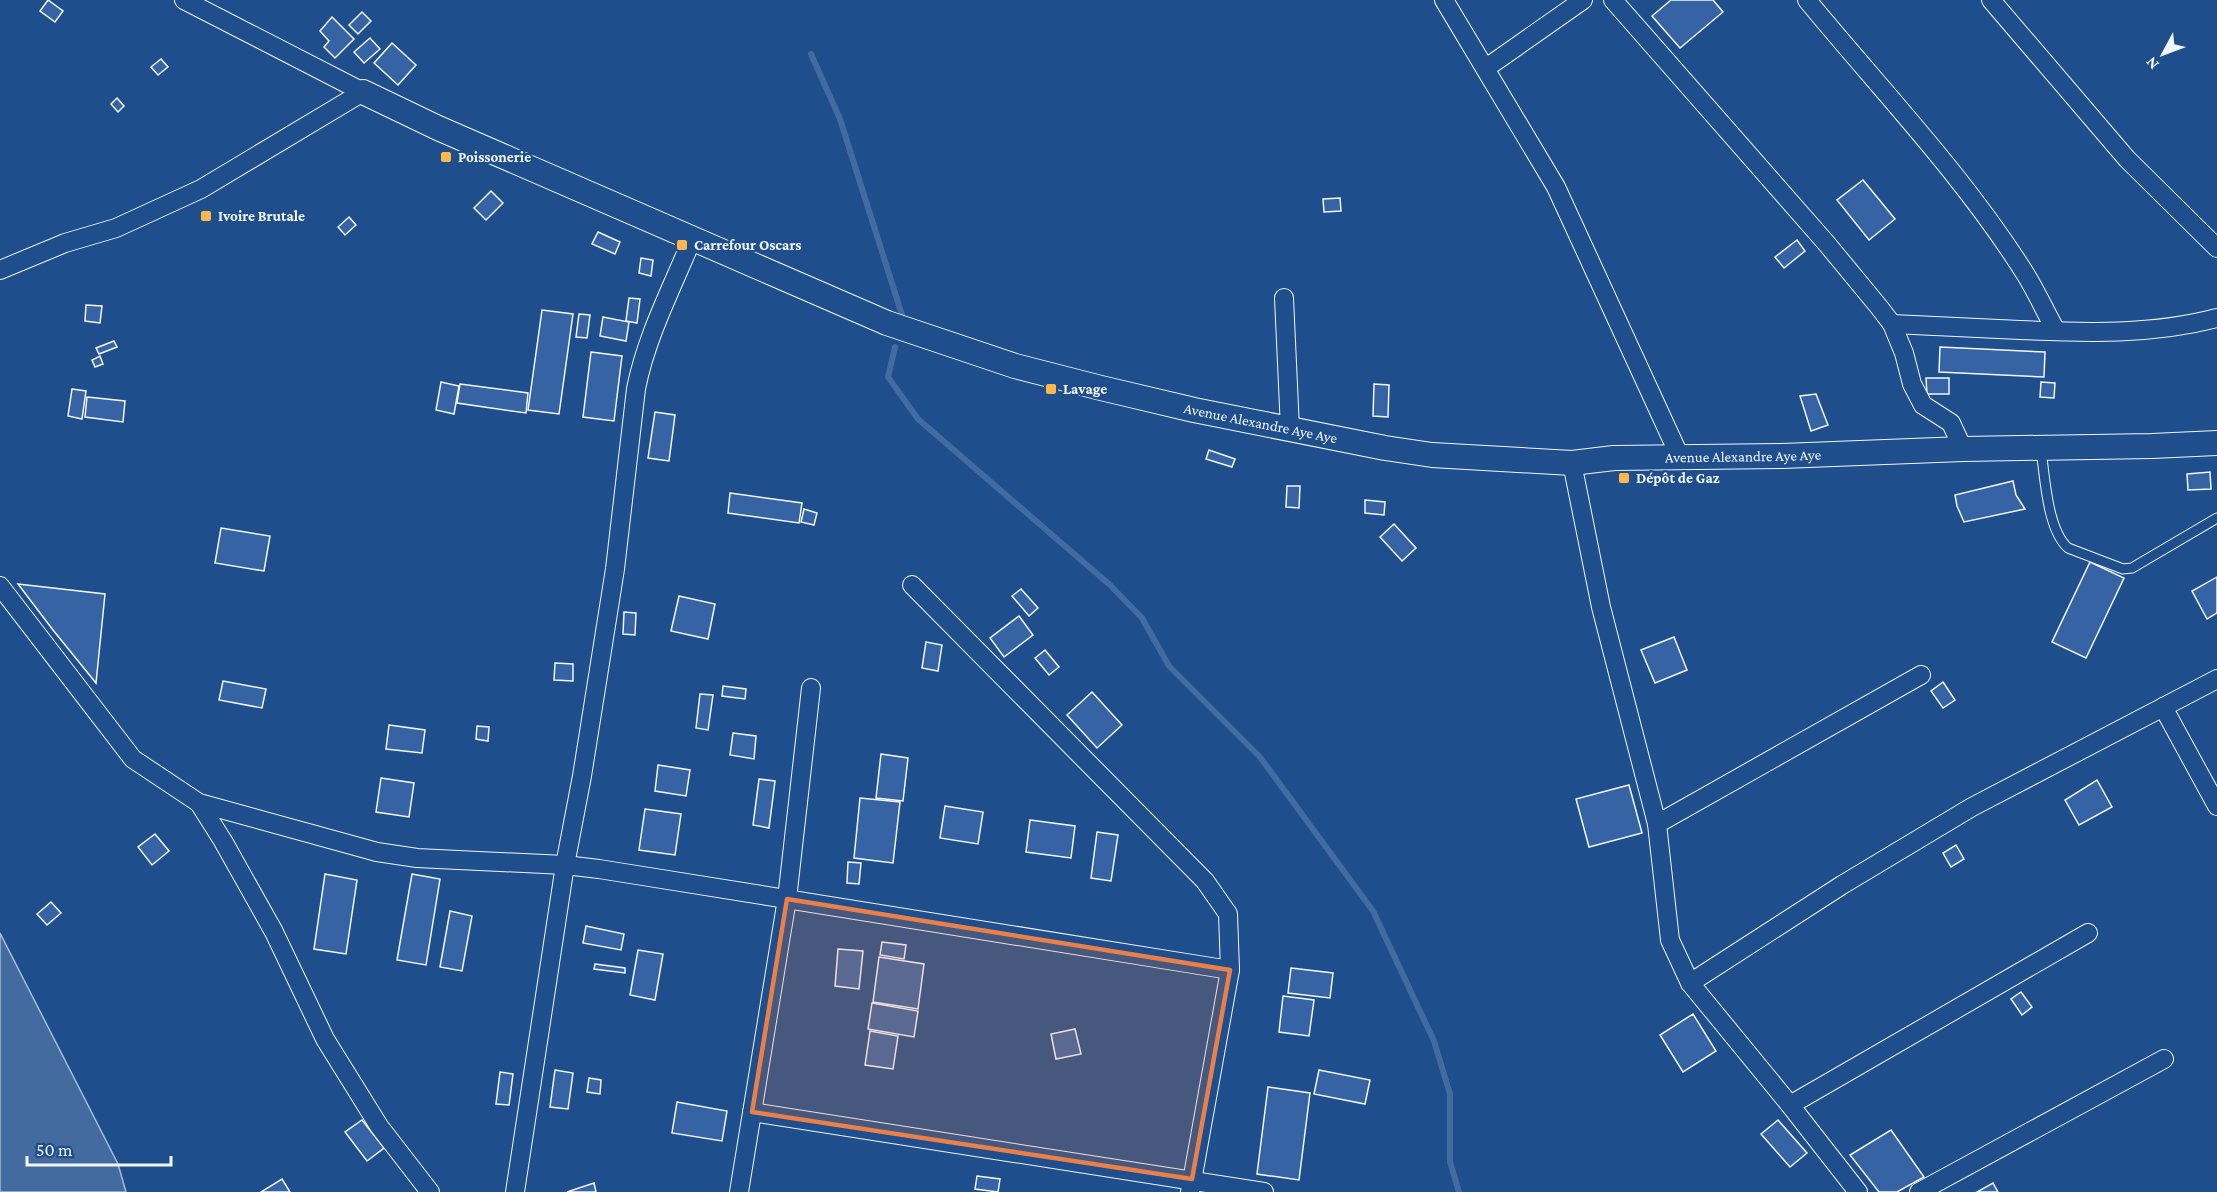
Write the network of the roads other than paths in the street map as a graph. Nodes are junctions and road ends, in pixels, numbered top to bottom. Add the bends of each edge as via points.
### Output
1 (184, 0) edge
2 (1444, 0) edge
3 (1583, 0) edge
4 (1614, 0) edge
5 (1808, 0) edge
6 (1991, 0) edge
7 (1486, 68) junction
8 (363, 92) junction
9 (692, 239) junction
10 (2217, 248) edge
11 (0, 270) edge
12 (1284, 298) dead end
13 (2217, 318) edge
14 (1892, 324) junction
15 (2056, 331) junction
16 (1290, 429) junction
17 (2217, 443) edge
18 (2040, 448) junction
19 (1963, 449) junction
20 (1680, 457) junction
21 (1572, 463) junction
22 (2217, 518) edge
23 (912, 585) dead end
24 (0, 586) edge
25 (1921, 675) dead end
26 (2217, 679) edge
27 (811, 688) dead end
28 (2163, 707) junction
29 (199, 803) junction
30 (2217, 806) edge
31 (1657, 824) junction
32 (565, 865) junction
33 (787, 899) junction
34 (2088, 933) dead end
35 (1230, 969) junction
36 (1690, 982) junction
37 (2164, 1059) dead end
38 (1791, 1105) junction
39 (752, 1112) junction
40 (1191, 1186) edge
41 (430, 1192) edge
42 (515, 1192) edge
43 (738, 1192) edge
44 (1264, 1192) edge
45 (1858, 1192) edge
46 (1919, 1192) edge

1 - 8 street
2 - 7 street
3 - 7 street
4 - 14 street
5 - 15 street via 1987,219 2026,276
6 - 10 street via 2127,159
7 - 20 street via 1556,187
8 - 9 street, Avenue Alexandre Aye Aye
8 - 11 street via 201,189 116,228 65,243
9 - 16 street, Avenue Alexandre Aye Aye via 878,319 1015,366
9 - 32 street via 637,381 615,569
12 - 16 street
13 - 15 street via 2124,332
14 - 15 street
14 - 19 street via 1923,405 1951,423
16 - 21 street, Avenue Alexandre Aye Aye via 1431,455
17 - 18 street, Avenue Alexandre Aye Aye
18 - 19 street, Avenue Alexandre Aye Aye
18 - 22 lane via 2054,523 2068,548 2123,569 2132,568
19 - 20 street, Avenue Alexandre Aye Aye
20 - 21 street, Avenue Alexandre Aye Aye
21 - 31 street via 1601,607
23 - 35 street via 1205,881 1228,914
24 - 29 street via 133,759
25 - 31 street
26 - 28 street
27 - 33 street
28 - 30 street
28 - 36 street via 1972,807
29 - 32 street via 377,852 417,858
29 - 41 street via 274,932 326,1039 379,1126
31 - 36 street via 1670,940
32 - 33 street
32 - 42 street
33 - 35 street
33 - 39 street
34 - 38 street
35 - 40 street
36 - 38 street
37 - 46 street
38 - 45 street
39 - 40 street
39 - 43 street
40 - 44 street

